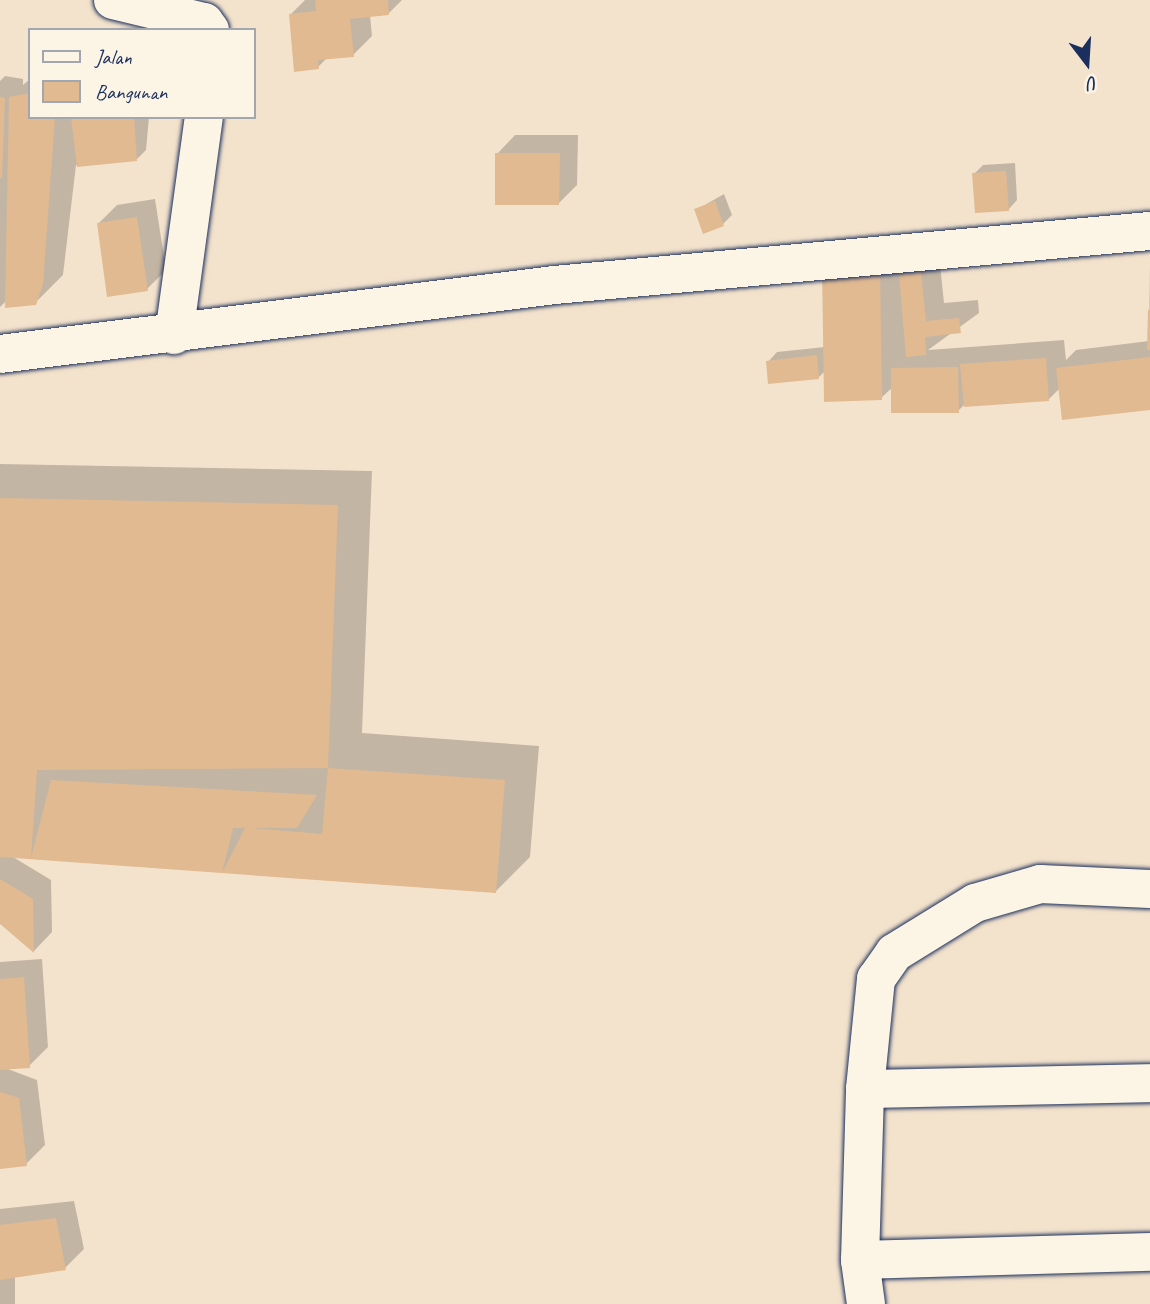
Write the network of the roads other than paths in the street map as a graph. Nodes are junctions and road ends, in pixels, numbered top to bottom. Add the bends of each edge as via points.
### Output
1 (113, 0) edge
2 (208, 28) edge
3 (204, 119) edge
4 (1150, 232) edge
5 (174, 335) junction
6 (0, 354) edge
7 (1150, 889) edge
8 (1150, 1083) edge
9 (865, 1089) junction
10 (1150, 1252) edge
11 (860, 1260) junction
12 (866, 1304) edge

1 - 2 street via 204,22
3 - 5 street
4 - 5 street via 555,285
5 - 6 street
7 - 9 street via 1040,884 975,903 920,933 894,953 876,979
8 - 9 street
9 - 11 street
10 - 11 street
11 - 12 street

